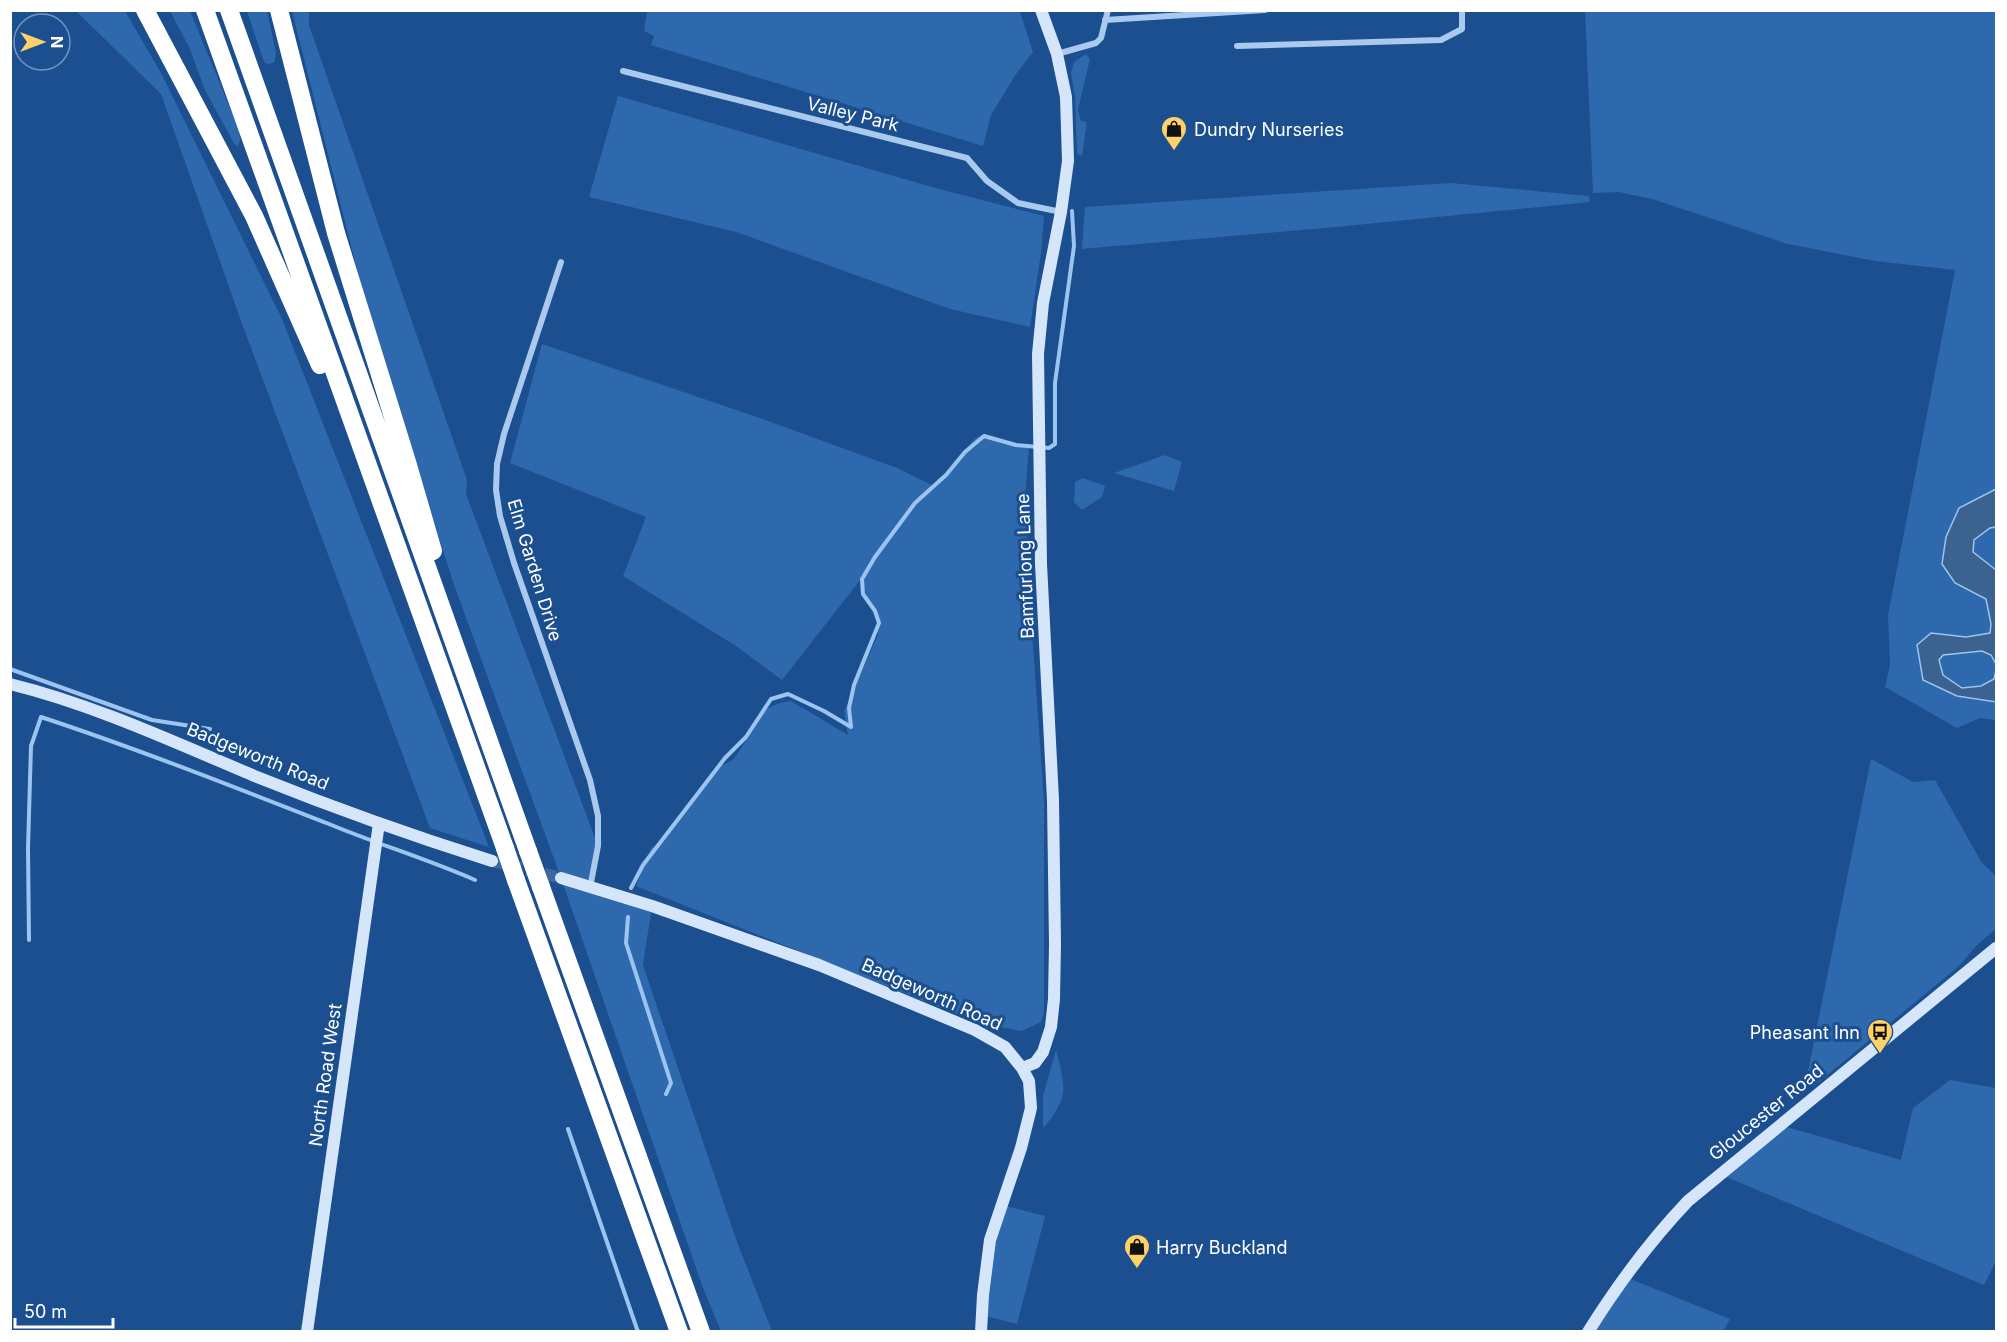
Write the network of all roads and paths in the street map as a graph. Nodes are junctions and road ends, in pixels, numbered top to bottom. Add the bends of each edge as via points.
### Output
1 (145, 10) edge
2 (205, 10) edge
3 (229, 10) edge
4 (279, 10) edge
5 (1041, 10) edge
6 (1108, 10) edge
7 (1265, 10) edge
8 (1462, 10) edge
9 (1106, 20) junction
10 (1238, 46) dead end
11 (1057, 54) junction
12 (623, 71) dead end
13 (1061, 212) junction
14 (561, 262) dead end
15 (385, 515) junction
16 (10, 684) edge
17 (482, 722) junction
18 (379, 823) junction
19 (492, 861) tunnel mouth
20 (561, 878) tunnel mouth
21 (590, 888) junction
22 (1996, 948) edge
23 (1022, 1068) junction
24 (307, 1332) edge
25 (679, 1332) edge
26 (702, 1332) edge
27 (981, 1332) edge
28 (1588, 1332) edge

1 - 15 highway via 254,216
2 - 15 highway
3 - 17 highway
4 - 17 highway via 336,233
5 - 11 street, Bamfurlong Lane
6 - 9 street
7 - 9 street
8 - 10 street via 1462,28 1441,40
9 - 11 street via 1096,42
11 - 13 street, Bamfurlong Lane via 1066,97 1068,161
12 - 13 street, Valley Park via 967,158 987,181 1018,203
13 - 23 street, Bamfurlong Lane via 1043,303 1038,354 1041,564 1053,800 1054,999 1043,1052 1035,1063
14 - 21 street, Elm Garden Drive via 504,434 496,490 514,563 590,780 598,816 598,846
15 - 25 highway, bridge
16 - 18 street, Badgeworth Road via 140,728
17 - 26 highway, bridge
18 - 19 street, Badgeworth Road
18 - 24 street, North Road West
20 - 21 street, Badgeworth Road
21 - 23 street, Badgeworth Road via 819,965 954,1021 1005,1047
22 - 28 street, Gloucester Road via 1688,1201 1623,1276
23 - 27 street, Badgeworth Road via 1029,1081 1031,1108 990,1240

